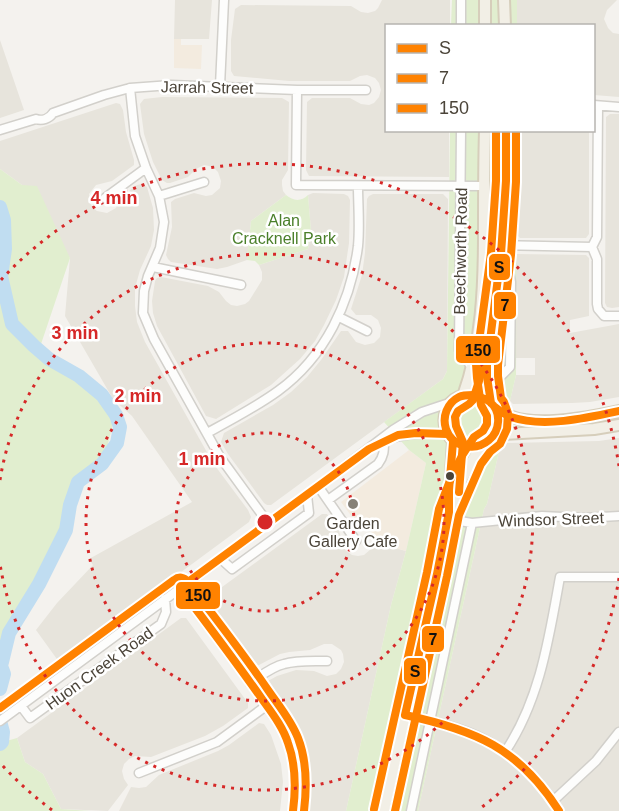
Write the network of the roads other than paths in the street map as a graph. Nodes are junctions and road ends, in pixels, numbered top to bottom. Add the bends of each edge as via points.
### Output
1 (224, 0) edge
2 (461, 0) edge
3 (485, 0) edge
4 (504, 0) edge
5 (461, 24) edge
6 (485, 24) edge
7 (505, 24) edge
8 (220, 86) junction
9 (130, 88) junction
10 (297, 90) junction
11 (366, 90) dead end
12 (596, 106) edge
13 (619, 107) edge
14 (0, 130) edge
15 (461, 132) edge
16 (484, 132) edge
17 (506, 132) edge
18 (146, 168) junction
19 (506, 181) junction
20 (204, 182) dead end
21 (358, 186) junction
22 (484, 186) junction
23 (460, 187) junction
24 (159, 196) junction
25 (105, 198) dead end
26 (501, 245) junction
27 (592, 247) junction
28 (500, 260) junction
29 (153, 267) junction
30 (241, 285) dead end
31 (619, 316) edge
32 (339, 317) junction
33 (367, 331) dead end
34 (471, 366) junction
35 (488, 382) junction
36 (464, 396) junction
37 (453, 402) junction
38 (493, 405) junction
39 (619, 411) edge
40 (619, 425) edge
41 (207, 433) junction
42 (450, 438) junction
43 (384, 441) junction
44 (487, 441) junction
45 (369, 449) junction
46 (318, 486) junction
47 (307, 495) junction
48 (328, 500) junction
49 (448, 516) junction
50 (619, 516) edge
51 (268, 523) junction
52 (472, 523) junction
53 (356, 541) dead end
54 (221, 559) junction
55 (619, 577) edge
56 (180, 588) junction
57 (165, 599) junction
58 (327, 661) dead end
59 (250, 683) junction
60 (21, 706) junction
61 (266, 706) junction
62 (405, 715) junction
63 (4, 718) edge
64 (431, 721) junction
65 (619, 734) edge
66 (505, 752) junction
67 (139, 773) dead end
68 (553, 801) junction
69 (293, 811) edge
70 (384, 811) edge
71 (411, 811) edge
72 (559, 811) edge

1 - 8 street
2 - 5 street
3 - 6 main road
4 - 7 main road
8 - 9 street, Jarrah Street
8 - 10 street, Jarrah Street
9 - 14 street, Jarrah Street via 52,113 50,117
9 - 18 street via 135,136
10 - 11 street, Jarrah Street
10 - 21 street via 296,185
12 - 13 street
12 - 27 street via 597,237
15 - 23 street, Beechworth Road
16 - 22 main road, Beechworth Road
17 - 19 main road, Beechworth Road
18 - 24 street
18 - 25 street
19 - 22 main road
19 - 26 main road, Beechworth Road
20 - 24 street
21 - 23 street
21 - 32 street via 358,244 351,286
22 - 23 street
22 - 34 main road, Beechworth Road via 484,278
23 - 34 street, Beechworth Road via 459,350
24 - 29 street via 163,236
26 - 27 street
26 - 28 main road, Beechworth Road
27 - 31 street via 597,259 598,309 604,316
28 - 35 main road, Beechworth Road via 487,354
28 - 35 street, Beechworth Road via 508,267 511,282 510,367
29 - 30 street
29 - 41 street via 144,291 143,313
32 - 33 street
32 - 41 street via 297,375 260,404
34 - 36 main road, Beechworth Road
35 - 38 main road, Beechworth Road
36 - 37 main road
36 - 38 main road via 480,397
37 - 42 main road via 444,418
37 - 45 street, Huon Creek Road via 422,412
38 - 39 main road via 513,418 527,421
38 - 44 main road via 498,421
40 - 44 main road via 505,434
41 - 51 street
42 - 43 street, Huon Creek Road via 409,434
42 - 44 main road via 468,447
42 - 49 main road
43 - 45 street, Huon Creek Road
43 - 48 street via 378,464
44 - 49 main road via 463,477
45 - 46 street, Huon Creek Road
46 - 47 street, Huon Creek Road
46 - 48 street
47 - 51 street, Huon Creek Road
47 - 54 street via 309,513 232,569
48 - 53 street
49 - 52 street, Windsor Street
49 - 62 main road
50 - 52 street, Windsor Street via 542,516
51 - 54 street, Huon Creek Road
52 - 64 street
54 - 56 street, Huon Creek Road
55 - 66 street via 560,577 537,688
56 - 57 street, Huon Creek Road
56 - 59 street
57 - 60 street, Huon Creek Road
57 - 60 street, Huon Creek Road via 166,612 161,624 30,718
58 - 59 street via 282,664
59 - 61 street
60 - 63 street, Huon Creek Road
61 - 67 street via 217,742
61 - 69 street via 285,736 296,771
62 - 64 street
62 - 70 main road
64 - 66 street via 473,735
64 - 71 street
65 - 68 street
66 - 68 street
68 - 72 street

